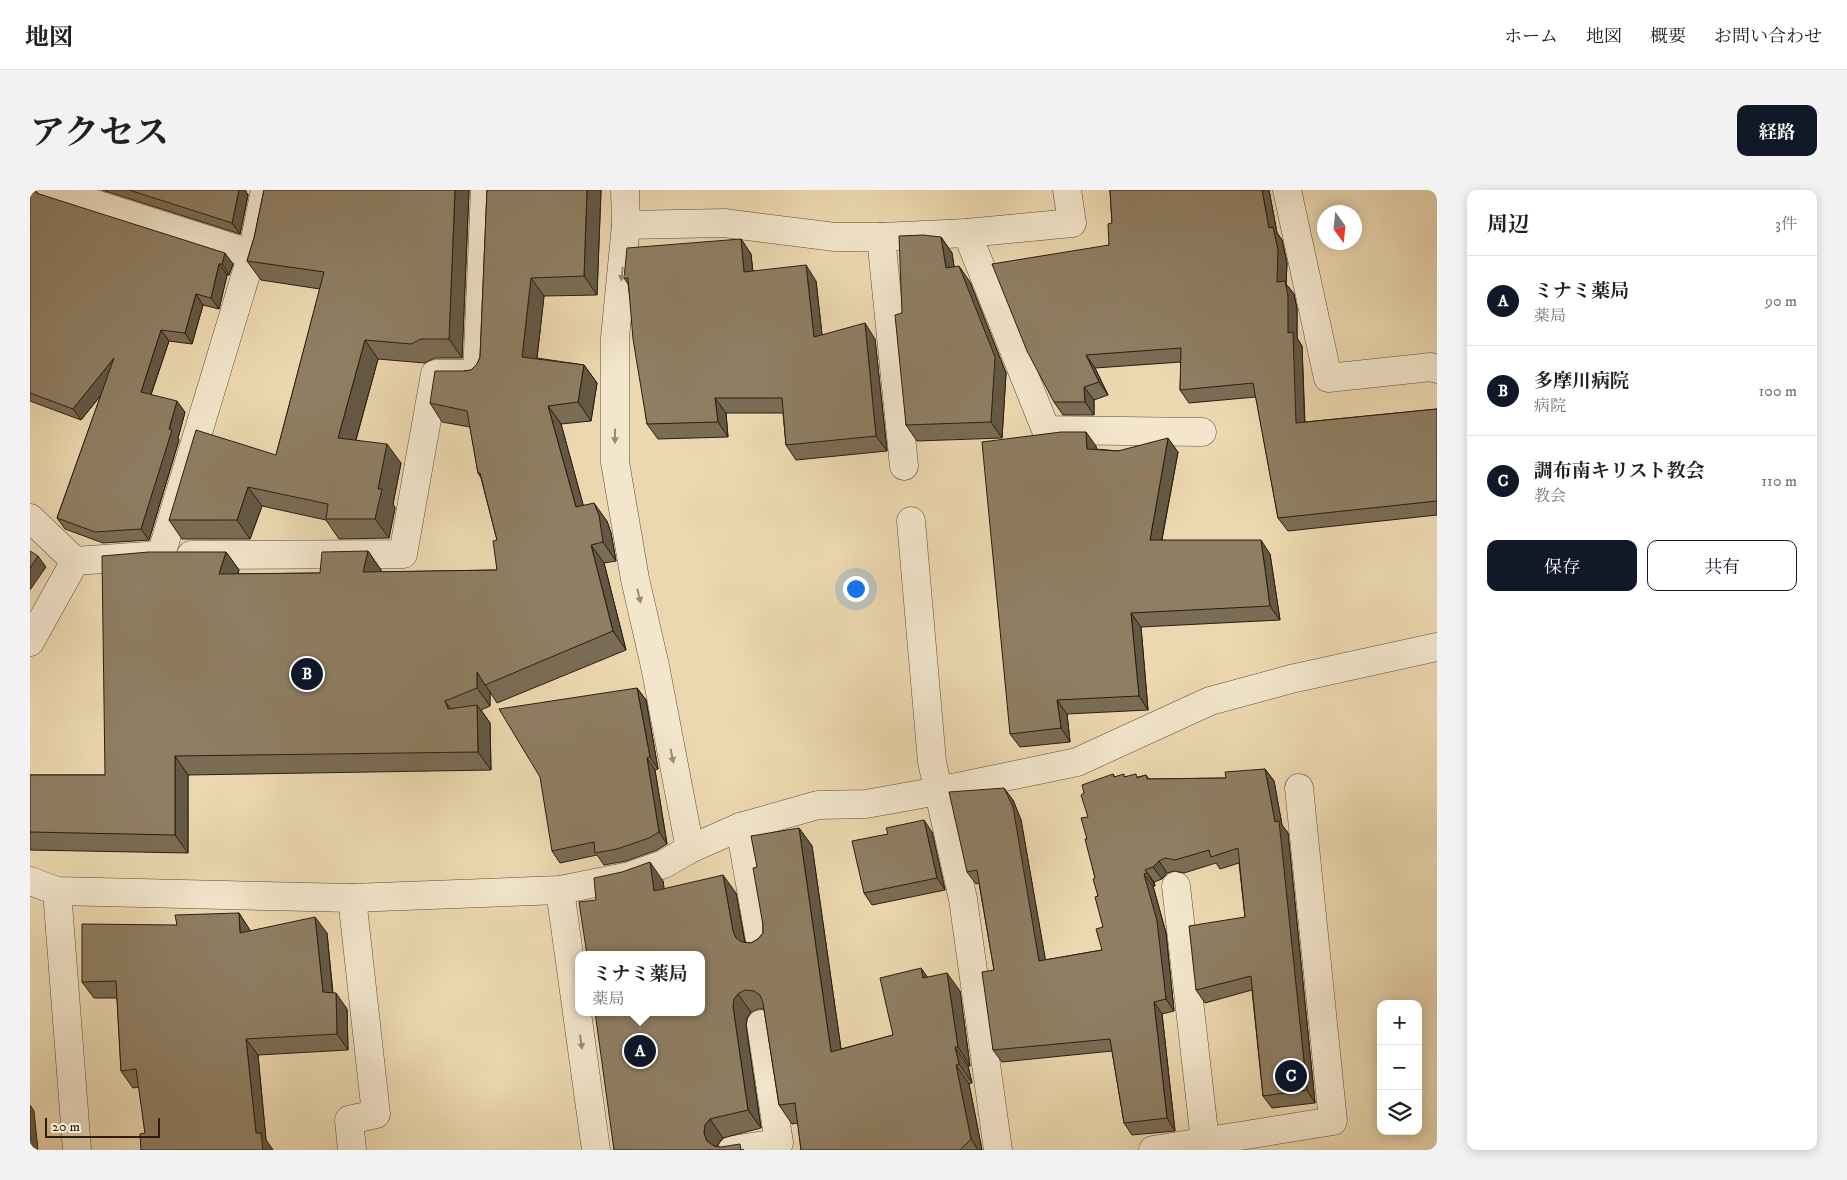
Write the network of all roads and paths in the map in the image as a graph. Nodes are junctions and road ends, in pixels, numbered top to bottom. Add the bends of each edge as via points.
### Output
1 (51, 190) edge
2 (265, 190) edge
3 (485, 190) edge
4 (625, 190) edge
5 (1067, 190) edge
6 (1287, 190) edge
7 (626, 225) junction
8 (967, 233) junction
9 (881, 237) junction
10 (252, 254) junction
11 (1437, 369) edge
12 (1202, 432) dead end
13 (904, 466) dead end
14 (30, 518) edge
15 (911, 521) dead end
16 (161, 555) junction
17 (75, 561) junction
18 (30, 642) edge
19 (1437, 647) edge
20 (1299, 788) dead end
21 (938, 792) junction
22 (740, 827) junction
23 (690, 849) junction
24 (30, 881) edge
25 (1176, 886) dead end
26 (560, 890) junction
27 (57, 891) junction
28 (352, 898) junction
29 (761, 946) edge
30 (575, 998) edge
31 (577, 1016) edge
32 (761, 1024) edge
33 (1205, 1141) junction
34 (77, 1150) edge
35 (352, 1150) edge
36 (596, 1150) edge
37 (732, 1150) edge
38 (998, 1150) edge
39 (1153, 1150) edge

1 - 10 street
2 - 10 street
3 - 16 street via 477,374 434,374 403,554
4 - 7 street
5 - 8 street via 1072,223
6 - 11 street via 1328,378
7 - 9 street via 724,223 835,237
7 -> 23 street via 615,338 616,462 635,580
8 - 9 street
8 - 12 street via 1046,430
9 - 13 street
10 - 16 street
14 - 17 street
15 - 21 street via 932,762
16 - 17 street
17 - 18 street
19 - 21 street via 1291,679 1210,701 1077,762
20 - 33 street via 1333,1121
21 - 22 street via 866,804 818,804
21 - 38 street via 963,899
22 - 23 street
22 - 29 street
23 - 26 street via 664,864 630,876
24 - 27 street
25 - 33 street
26 - 28 street
26 -> 30 street
27 - 28 street
27 - 34 street
28 - 35 street via 376,1114 349,1120
31 -> 36 street
32 - 37 street via 779,1143
33 - 39 street

